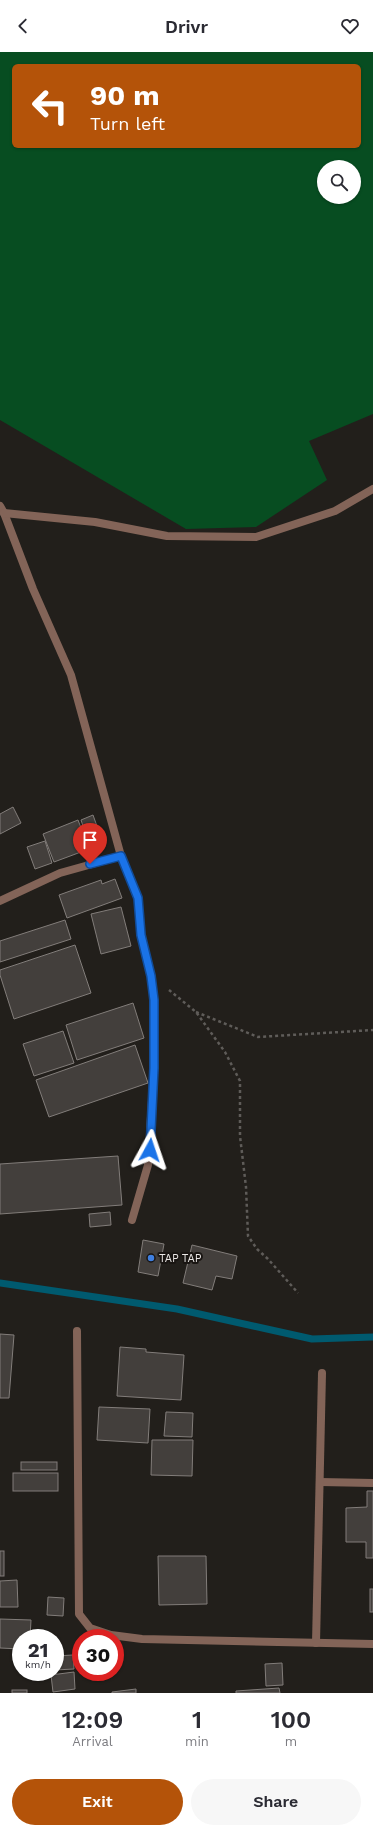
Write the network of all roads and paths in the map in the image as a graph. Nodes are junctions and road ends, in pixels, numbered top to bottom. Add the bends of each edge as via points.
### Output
1 (373, 489) edge
2 (2, 510) edge
3 (121, 856) junction
4 (0, 900) edge
5 (151, 976) junction
6 (196, 1012) junction
7 (373, 1030) edge
8 (132, 1220) dead end
9 (298, 1293) dead end
10 (77, 1331) dead end
11 (322, 1373) dead end
12 (320, 1482) junction
13 (373, 1482) edge
14 (316, 1643) junction
15 (373, 1644) edge

1 - 2 street via 335,511 256,537 167,536 95,522
2 - 3 street via 70,675
3 - 4 street via 60,873
3 - 5 street via 138,898 141,935
5 - 6 path
5 - 8 street via 154,1000 152,1126 148,1165
6 - 7 path via 258,1037
6 - 9 path via 225,1052 240,1081 240,1136 248,1236
10 - 14 street via 79,1614 90,1628 111,1636
11 - 12 street
12 - 13 street
12 - 14 street
14 - 15 street

